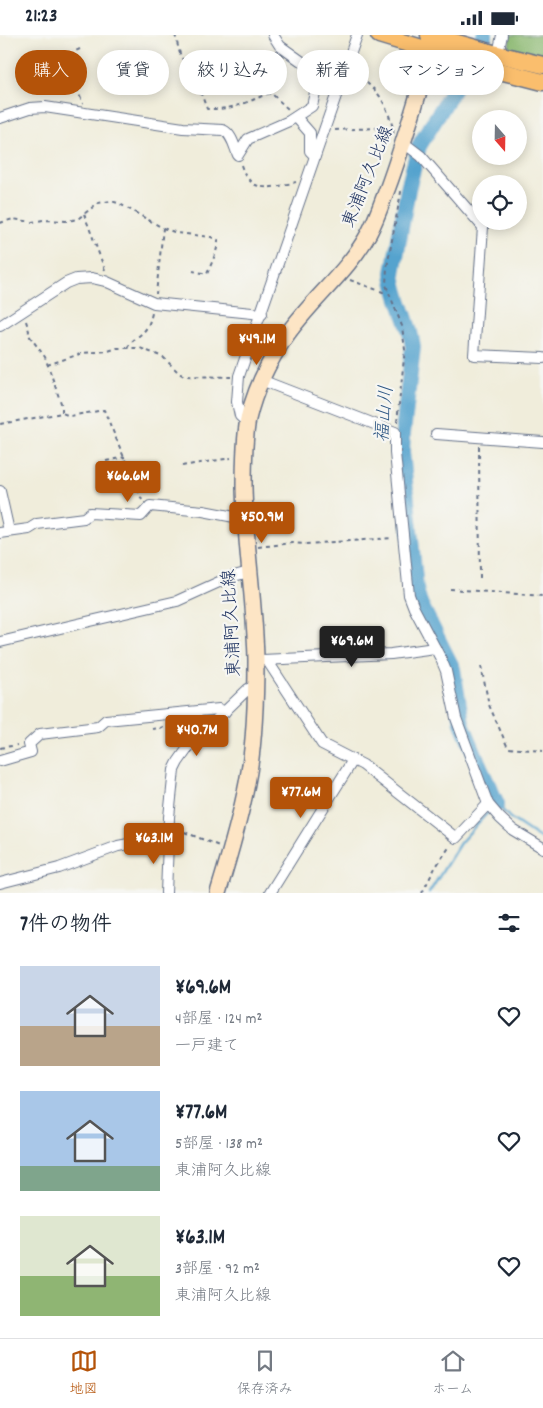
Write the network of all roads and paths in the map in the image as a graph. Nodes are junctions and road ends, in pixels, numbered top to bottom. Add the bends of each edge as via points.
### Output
1 (175, 35) edge
2 (273, 35) edge
3 (357, 35) edge
4 (379, 35) edge
5 (502, 35) edge
6 (439, 44) edge
7 (80, 49) dead end
8 (180, 50) edge
9 (352, 50) edge
10 (461, 50) edge
11 (496, 50) edge
12 (504, 60) edge
13 (504, 64) edge
14 (543, 65) edge
15 (543, 82) edge
16 (369, 85) edge
17 (202, 95) edge
18 (266, 95) edge
19 (273, 95) edge
20 (337, 95) edge
21 (84, 112) junction
22 (296, 117) junction
23 (0, 118) edge
24 (326, 127) junction
25 (408, 143) junction
26 (238, 155) junction
27 (315, 156) junction
28 (306, 184) junction
29 (389, 184) junction
30 (84, 214) junction
31 (0, 223) edge
32 (163, 229) junction
33 (193, 271) dead end
34 (340, 273) junction
35 (104, 281) junction
36 (388, 290) junction
37 (154, 303) junction
38 (23, 311) junction
39 (262, 314) junction
40 (0, 326) edge
41 (127, 348) junction
42 (543, 358) edge
43 (47, 365) junction
44 (239, 379) junction
45 (261, 380) junction
46 (62, 413) junction
47 (248, 423) junction
48 (0, 424) edge
49 (395, 432) junction
50 (436, 434) dead end
51 (479, 437) junction
52 (543, 442) edge
53 (244, 456) junction
54 (125, 457) junction
55 (106, 461) dead end
56 (182, 465) dead end
57 (0, 491) edge
58 (150, 506) junction
59 (245, 519) junction
60 (5, 532) edge
61 (403, 537) junction
62 (247, 548) junction
63 (249, 572) junction
64 (480, 581) dead end
65 (450, 589) dead end
66 (543, 596) edge
67 (0, 642) edge
68 (435, 648) junction
69 (261, 660) junction
70 (481, 666) dead end
71 (255, 686) junction
72 (225, 712) junction
73 (214, 722) junction
74 (152, 729) dead end
75 (543, 751) edge
76 (353, 759) junction
77 (0, 761) edge
78 (488, 804) junction
79 (169, 834) junction
80 (456, 838) junction
81 (543, 848) edge
82 (230, 851) junction
83 (0, 883) edge
84 (166, 893) edge
85 (218, 893) edge
86 (270, 893) edge
87 (422, 893) edge

1 - 8 path
2 - 22 street via 280,46 308,66 316,88 312,106
3 - 9 street
4 - 6 main road
5 - 11 street
6 - 10 main road
6 - 25 main road, 東浦阿久比線
7 - 21 path via 72,53 66,62
12 - 14 main road
13 - 15 main road
16 - 25 path via 382,98
17 - 18 path via 207,109 220,110
19 - 22 path
20 - 24 street
21 - 23 street via 30,108
21 - 26 street via 183,128 223,130
22 - 26 street via 248,139
22 - 27 street via 310,133 310,151
24 - 25 path via 335,130 376,128
24 - 27 street
25 - 29 main road, 東浦阿久比線
25 - 42 street via 483,227 474,355
26 - 28 path via 243,172 255,186 273,187 297,181
27 - 28 street
28 - 39 street
29 - 34 main road, 東浦阿久比線 via 369,233
29 - 36 path via 401,192 387,267
30 - 31 path via 73,221 26,222 14,219
30 - 32 path via 98,203 111,201
30 - 35 path via 106,275
32 - 33 path via 218,240 208,274
32 - 37 path
34 - 36 path via 349,280
34 - 45 main road, 東浦阿久比線 via 287,335
35 - 37 street
35 - 38 street via 76,279
36 - 49 path via 402,326 405,350
37 - 39 street
37 - 41 path via 147,329
38 - 40 street
38 - 43 path via 28,334
39 - 44 street
41 - 43 path via 83,353
41 - 44 path via 155,353 184,376
43 - 46 path
44 - 47 street via 237,402 240,416
45 - 47 main road, 東浦阿久比線
45 - 49 street
46 - 48 path
46 - 54 path via 70,416 104,410
47 - 53 main road, 東浦阿久比線
49 - 61 street
50 - 51 street
51 - 52 street
51 - 64 path
53 - 56 path
53 - 59 main road, 東浦阿久比線
54 - 55 path
54 - 58 path via 141,497
57 - 60 street
58 - 59 street
58 - 60 street via 142,516 90,513 84,518
59 - 62 main road, 東浦阿久比線
61 - 62 path
61 - 68 street via 409,595
62 - 63 main road, 東浦阿久比線
63 - 67 street via 177,601
63 - 69 main road, 東浦阿久比線
65 - 66 path
68 - 69 street
68 - 78 street via 442,659 462,737
69 - 71 main road, 東浦阿久比線
69 - 76 street via 322,744
70 - 75 path via 489,705 508,748
71 - 72 street
71 - 82 main road, 東浦阿久比線 via 254,731 247,782
72 - 73 street
72 - 77 street via 219,709 106,720 98,727 40,734 29,744 31,752
73 - 74 path
73 - 79 street via 178,762 173,779
76 - 80 street
76 - 86 street
78 - 80 street
78 - 81 street via 500,819
79 - 82 path via 180,830
79 - 83 street via 118,846 59,868
79 - 84 street
80 - 87 path
82 - 85 main road, 東浦阿久比線

